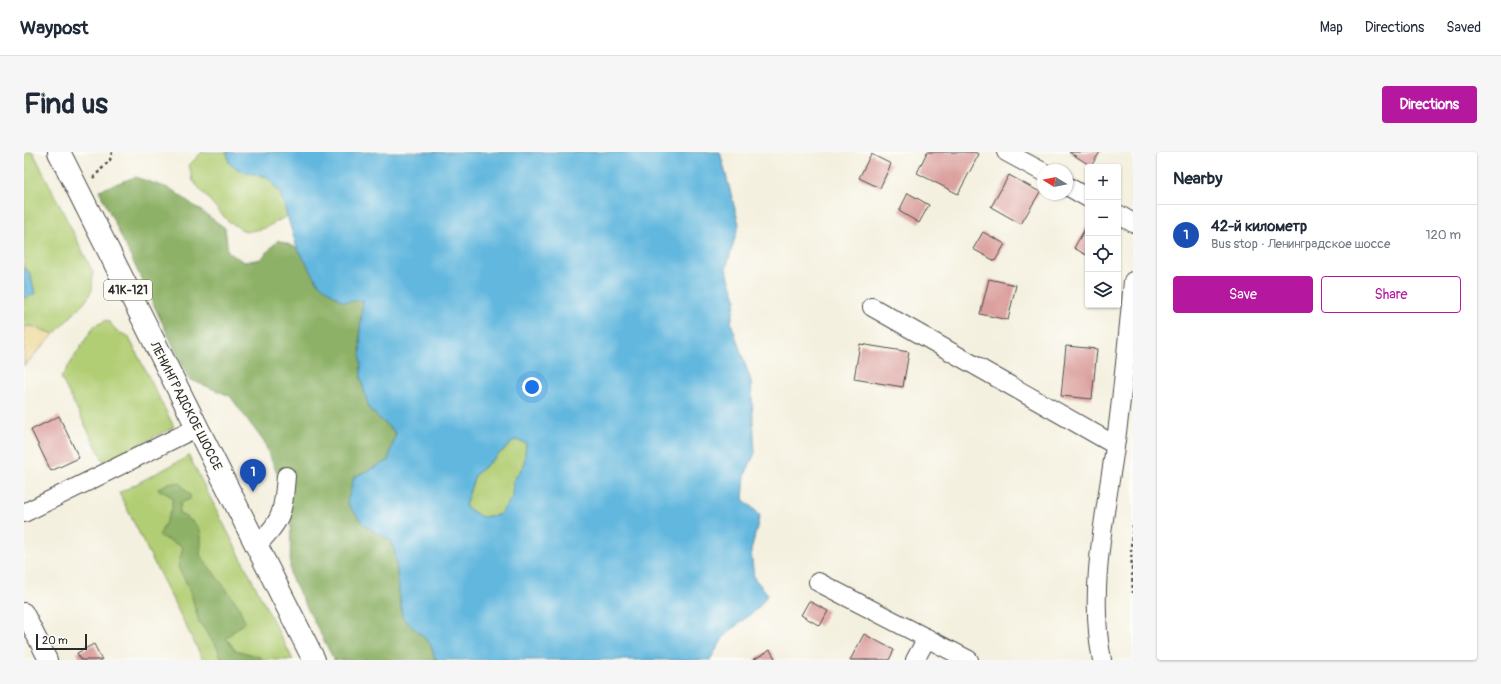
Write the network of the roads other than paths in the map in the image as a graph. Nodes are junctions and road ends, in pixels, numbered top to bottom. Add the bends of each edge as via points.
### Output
1 (59, 152) edge
2 (1006, 152) edge
3 (1037, 169) edge
4 (1073, 189) edge
5 (1085, 196) edge
6 (1121, 216) edge
7 (1133, 223) edge
8 (1133, 281) edge
9 (872, 307) dead end
10 (196, 428) junction
11 (1115, 445) junction
12 (286, 476) dead end
13 (24, 512) edge
14 (256, 546) junction
15 (818, 582) dead end
16 (24, 612) edge
17 (927, 638) junction
18 (48, 660) edge
19 (314, 660) edge
20 (915, 660) edge
21 (969, 660) edge
22 (1102, 660) edge

1 - 10 main road, ЛЕНИНГРАДСКОЕ ШОССЕ / 41К-121
2 - 3 street
4 - 5 street
6 - 7 street
8 - 11 street
9 - 11 street
10 - 13 street
10 - 14 main road, ЛЕНИНГРАДСКОЕ ШОССЕ / 41К-121
11 - 22 street via 1099,556 1097,614 1098,642
12 - 14 street via 283,509 272,530
14 - 19 main road, ЛЕНИНГРАДСКОЕ ШОССЕ / 41К-121
15 - 17 street
16 - 18 street
17 - 20 street
17 - 21 street

